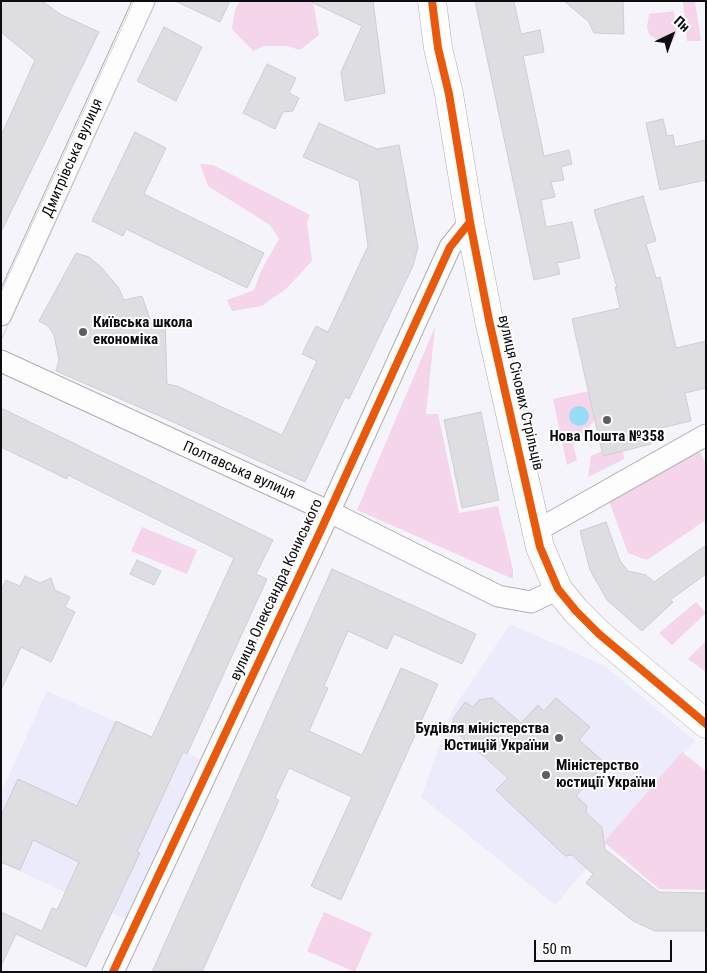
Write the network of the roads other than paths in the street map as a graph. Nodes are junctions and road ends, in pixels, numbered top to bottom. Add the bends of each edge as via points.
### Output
1 (144, 1) edge
2 (432, 1) edge
3 (470, 222) junction
4 (1, 315) edge
5 (1, 361) edge
6 (706, 435) edge
7 (330, 512) junction
8 (536, 531) junction
9 (558, 589) junction
10 (706, 724) edge
11 (114, 972) edge

1 - 4 street, Дмитрівська вулиця
2 - 3 main road, вулиця Січових Стрільців
3 - 7 street, вулиця Олександра Кониського via 450,247
3 - 8 main road, вулиця Січових Стрільців
5 - 7 street, Полтавська вулиця
6 - 8 street
7 - 9 street, Полтавська вулиця via 498,596 531,602
7 - 11 street, вулиця Олександра Кониського
8 - 9 main road, вулиця Січових Стрільців
9 - 10 main road, вулиця Січових Стрільців via 599,634

